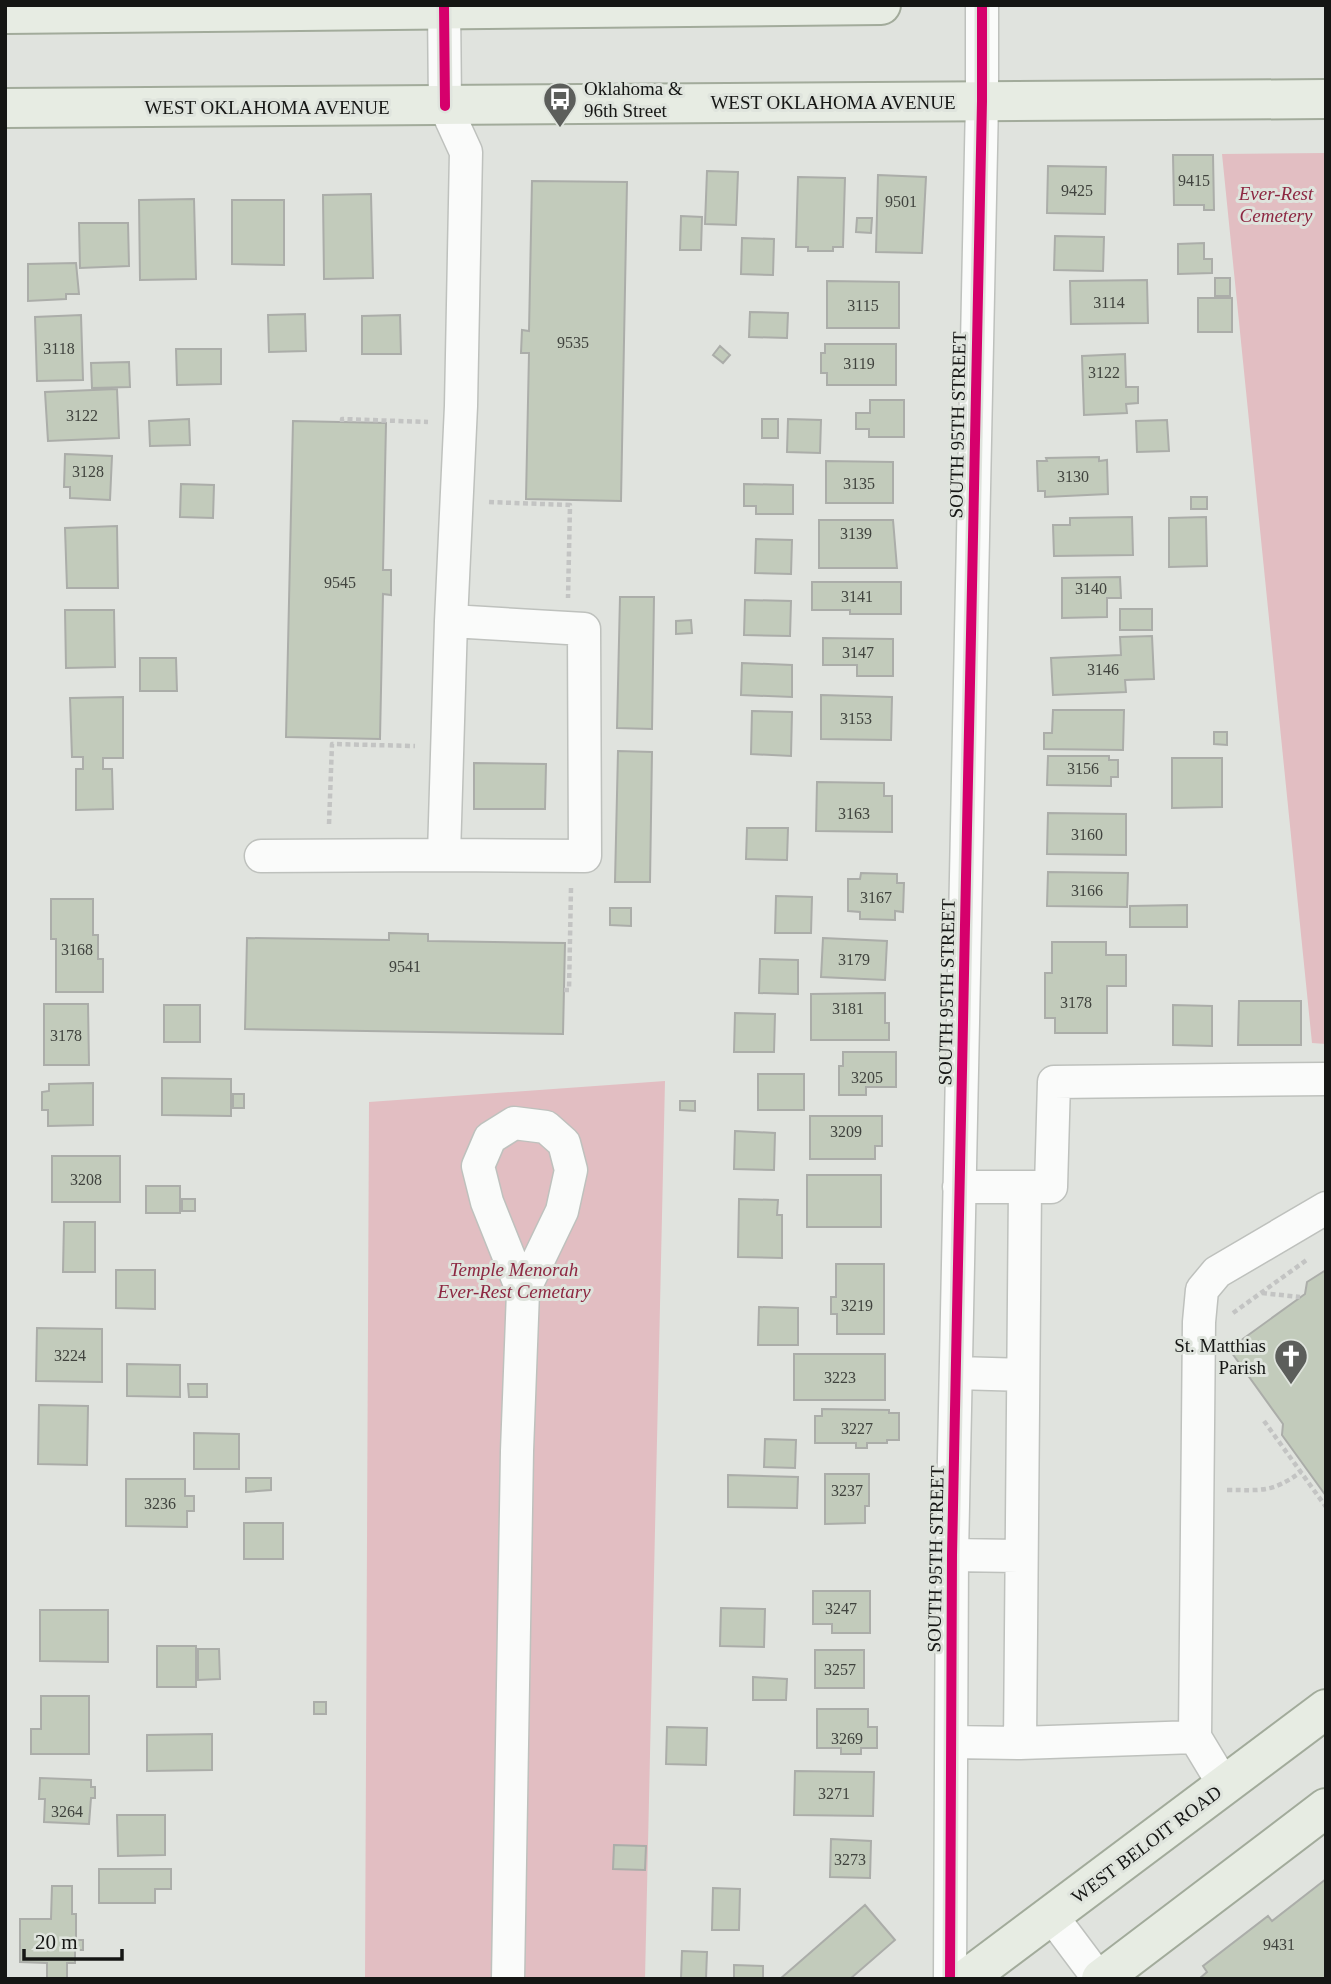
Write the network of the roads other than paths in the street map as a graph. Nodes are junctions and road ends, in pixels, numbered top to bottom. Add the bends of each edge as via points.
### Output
1 (881, 5) edge
2 (982, 5) edge
3 (444, 7) edge
4 (336, 8) edge
5 (5, 14) edge
6 (1326, 99) edge
7 (982, 101) junction
8 (445, 106) junction
9 (5, 108) edge
10 (451, 621) junction
11 (444, 855) junction
12 (261, 856) dead end
13 (1326, 1079) edge
14 (960, 1187) junction
15 (1025, 1187) junction
16 (1326, 1208) edge
17 (523, 1292) junction
18 (956, 1373) junction
19 (1023, 1375) junction
20 (952, 1555) junction
21 (1021, 1556) junction
22 (1326, 1709) edge
23 (1195, 1737) junction
24 (952, 1742) junction
25 (1020, 1743) junction
26 (1224, 1785) junction
27 (1326, 1808) edge
28 (1051, 1915) junction
29 (508, 1979) edge
30 (950, 1979) edge
31 (965, 1979) edge
32 (1100, 1979) edge

1 - 3 main road
2 - 7 street, SOUTH 95TH STREET
3 - 4 main road
3 - 8 street
4 - 5 main road
6 - 7 main road, WEST OKLAHOMA AVENUE
7 - 8 main road, WEST OKLAHOMA AVENUE
7 - 14 street, SOUTH 95TH STREET
8 - 9 main road, WEST OKLAHOMA AVENUE
8 - 10 street via 466,152
10 - 11 street
10 - 11 street via 584,629 585,856
11 - 12 street
13 - 15 street via 1054,1082 1051,1187
14 - 15 street
14 - 18 street, SOUTH 95TH STREET
15 - 19 street
16 - 23 street via 1217,1272 1202,1290
17 - 17 street via 562,1211 571,1170 564,1143 546,1127 514,1123 490,1138 478,1166 487,1202
17 - 29 street
18 - 19 street
18 - 20 street, SOUTH 95TH STREET
19 - 21 street
20 - 21 street
20 - 24 street, SOUTH 95TH STREET
21 - 25 street
22 - 26 main road, WEST BELOIT ROAD
23 - 25 street
23 - 26 street
24 - 25 street
24 - 30 street, SOUTH 95TH STREET
26 - 28 main road, WEST BELOIT ROAD
27 - 32 main road
28 - 31 main road, WEST BELOIT ROAD
28 - 32 street

